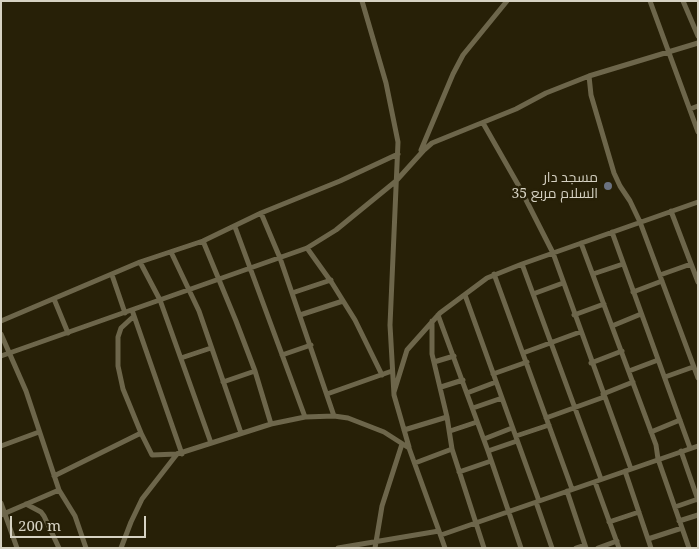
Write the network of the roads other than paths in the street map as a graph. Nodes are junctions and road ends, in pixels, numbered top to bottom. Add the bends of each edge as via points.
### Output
1 (362, 1) edge
2 (506, 1) edge
3 (650, 1) edge
4 (683, 1) edge
5 (698, 36) edge
6 (698, 42) edge
7 (669, 52) junction
8 (589, 76) junction
9 (698, 106) edge
10 (690, 109) junction
11 (483, 123) junction
12 (698, 132) edge
13 (398, 154) junction
14 (419, 156) junction
15 (396, 181) junction
16 (698, 202) edge
17 (671, 211) junction
18 (261, 213) junction
19 (640, 222) junction
20 (235, 227) junction
21 (612, 232) junction
22 (203, 241) junction
23 (580, 243) junction
24 (307, 248) junction
25 (170, 252) junction
26 (553, 253) junction
27 (280, 258) junction
28 (140, 262) junction
29 (522, 264) junction
30 (623, 264) junction
31 (691, 264) junction
32 (250, 268) junction
33 (696, 270) edge
34 (494, 274) junction
35 (592, 274) junction
36 (112, 275) junction
37 (661, 278) junction
38 (218, 279) junction
39 (330, 280) junction
40 (698, 282) edge
41 (563, 284) junction
42 (188, 290) junction
43 (633, 292) junction
44 (292, 293) junction
45 (533, 294) junction
46 (465, 295) junction
47 (54, 299) junction
48 (160, 300) junction
49 (344, 301) junction
50 (604, 304) junction
51 (125, 313) junction
52 (133, 313) junction
53 (641, 314) junction
54 (300, 315) junction
55 (438, 315) junction
56 (574, 315) junction
57 (432, 320) junction
58 (1, 321) edge
59 (612, 326) junction
60 (580, 332) junction
61 (68, 333) junction
62 (1, 334) edge
63 (550, 343) junction
64 (311, 345) junction
65 (212, 348) junction
66 (622, 351) junction
67 (9, 353) junction
68 (523, 353) junction
69 (282, 355) junction
70 (1, 356) edge
71 (454, 356) junction
72 (698, 357) edge
73 (181, 358) junction
74 (691, 359) junction
75 (658, 360) junction
76 (434, 362) junction
77 (526, 362) junction
78 (591, 363) junction
79 (693, 366) junction
80 (255, 372) junction
81 (392, 372) junction
82 (630, 372) junction
83 (493, 374) junction
84 (382, 375) junction
85 (665, 377) junction
86 (698, 378) edge
87 (463, 380) junction
88 (223, 382) junction
89 (496, 382) junction
90 (633, 382) junction
91 (441, 387) junction
92 (467, 393) junction
93 (327, 394) junction
94 (394, 395) junction
95 (604, 395) junction
96 (502, 398) junction
97 (473, 408) junction
98 (575, 408) junction
99 (334, 416) junction
100 (447, 416) junction
101 (305, 417) junction
102 (546, 418) junction
103 (680, 420) junction
104 (477, 422) junction
105 (271, 424) junction
106 (549, 425) junction
107 (512, 428) junction
108 (404, 430) junction
109 (450, 431) junction
110 (39, 432) junction
111 (650, 432) junction
112 (141, 433) junction
113 (241, 433) junction
114 (516, 438) junction
115 (484, 439) junction
116 (211, 444) junction
117 (402, 444) junction
118 (1, 446) edge
119 (698, 446) edge
120 (409, 448) junction
121 (690, 448) junction
122 (452, 449) junction
123 (488, 451) junction
124 (682, 451) junction
125 (179, 454) junction
126 (658, 459) junction
127 (491, 461) junction
128 (415, 463) junction
129 (628, 470) junction
130 (460, 472) junction
131 (54, 476) junction
132 (601, 479) junction
133 (595, 482) junction
134 (696, 489) edge
135 (59, 490) junction
136 (570, 490) junction
137 (698, 499) edge
138 (537, 501) junction
139 (1, 503) edge
140 (26, 504) junction
141 (675, 507) junction
142 (508, 512) junction
143 (639, 512) junction
144 (3, 514) edge
145 (698, 515) edge
146 (680, 521) junction
147 (609, 522) junction
148 (475, 523) junction
149 (682, 528) junction
150 (440, 533) junction
151 (648, 539) junction
152 (376, 541) junction
153 (617, 541) junction
154 (586, 546) edge
155 (17, 548) edge
156 (59, 548) edge
157 (86, 548) edge
158 (121, 548) edge
159 (338, 548) edge
160 (375, 548) edge
161 (446, 548) edge
162 (484, 548) edge
163 (521, 548) edge
164 (552, 548) edge
165 (576, 548) edge
166 (598, 548) edge
167 (619, 548) edge
168 (650, 548) edge
169 (689, 548) edge

1 - 13 street via 386,82
2 - 14 street via 463,55
3 - 7 street
4 - 5 street
6 - 7 street
7 - 8 street
7 - 10 street
8 - 11 street
8 - 19 street via 591,95 614,173
9 - 10 street
10 - 12 street
11 - 14 street via 432,143
11 - 26 street
13 - 15 street
13 - 18 street
14 - 15 street
15 - 24 street via 336,230
15 - 81 street via 390,325
16 - 17 street
17 - 19 street
17 - 31 street
18 - 20 street
18 - 27 street
19 - 21 street
19 - 37 street
20 - 22 street
20 - 32 street
21 - 23 street
21 - 30 street
22 - 25 street
22 - 38 street
23 - 26 street
23 - 35 street
24 - 27 street
24 - 39 street
25 - 28 street
25 - 42 street
26 - 29 street
26 - 41 street
27 - 32 street
27 - 44 street
28 - 36 street
28 - 48 street
29 - 34 street
29 - 45 street
30 - 35 street
30 - 43 street
31 - 33 street
31 - 37 street
32 - 38 street
32 - 69 street
33 - 40 street
34 - 46 street
34 - 68 street
35 - 50 street
36 - 47 street
36 - 51 street
37 - 43 street
37 - 74 street
38 - 42 street
38 - 80 street
39 - 44 street
39 - 49 street
41 - 45 street
41 - 56 street
42 - 48 street
42 - 65 street
43 - 53 street
44 - 54 street
45 - 63 street
46 - 55 street
46 - 83 street
47 - 58 street
47 - 61 street
48 - 52 street
48 - 73 street
49 - 54 street
49 - 84 street
50 - 56 street
50 - 59 street
51 - 52 street
51 - 61 street
52 - 112 street via 118,337 118,366 123,389
52 - 125 street
53 - 59 street
53 - 75 street
54 - 64 street
55 - 57 street
55 - 71 street
56 - 60 street
57 - 76 street
57 - 94 street via 407,350
59 - 66 street
60 - 63 street
60 - 78 street
61 - 67 street
62 - 67 street
63 - 68 street
63 - 98 street
64 - 69 street
64 - 93 street
65 - 73 street
65 - 88 street
66 - 78 street
66 - 82 street
67 - 70 street
67 - 110 street
68 - 77 street
69 - 101 street
71 - 76 street
71 - 87 street
72 - 74 street
73 - 116 street
74 - 79 street
75 - 82 street
75 - 85 street
76 - 91 street
77 - 83 street
77 - 102 street
78 - 95 street
79 - 85 street
79 - 86 street
80 - 88 street
80 - 105 street
81 - 84 street
81 - 94 street
82 - 90 street
83 - 89 street
84 - 93 street
85 - 103 street
87 - 91 street
87 - 92 street
88 - 113 street
89 - 92 street
89 - 96 street
90 - 95 street
90 - 111 street
91 - 100 street
92 - 97 street
93 - 99 street
94 - 108 street
95 - 98 street
95 - 129 street
96 - 97 street
96 - 107 street
97 - 104 street
98 - 102 street
98 - 132 street
99 - 101 street
99 - 117 street via 384,432
100 - 108 street
100 - 109 street
101 - 105 street
102 - 106 street
103 - 111 street
103 - 121 street
104 - 109 street
104 - 115 street
105 - 113 street
106 - 114 street
106 - 136 street
107 - 114 street
107 - 115 street
108 - 120 street
109 - 122 street
110 - 118 street
110 - 131 street
111 - 126 street
112 - 125 street via 152,455
112 - 131 street
113 - 116 street
114 - 123 street
114 - 138 street
115 - 123 street
116 - 125 street
117 - 120 street
117 - 152 street via 382,506
119 - 121 street
120 - 128 street
121 - 124 street
122 - 128 street
122 - 130 street
123 - 127 street
124 - 126 street
124 - 134 street
125 - 158 street via 142,498
126 - 129 street
126 - 141 street
127 - 130 street
127 - 142 street
128 - 150 street
129 - 132 street
129 - 143 street
130 - 148 street
131 - 135 street
132 - 133 street
133 - 136 street
133 - 147 street
134 - 137 street
135 - 140 street
135 - 157 street via 74,516
136 - 138 street
136 - 154 street
137 - 141 street
138 - 142 street
138 - 164 street
139 - 144 street
140 - 144 street
140 - 156 street via 44,516
141 - 146 street
142 - 148 street
142 - 163 street
143 - 147 street
143 - 151 street
144 - 155 street
145 - 146 street
146 - 149 street
147 - 153 street
148 - 150 street
148 - 162 street
149 - 151 street
149 - 169 street
150 - 152 street
150 - 161 street
151 - 168 street
152 - 159 street
152 - 160 street
153 - 166 street
153 - 167 street
154 - 165 street

